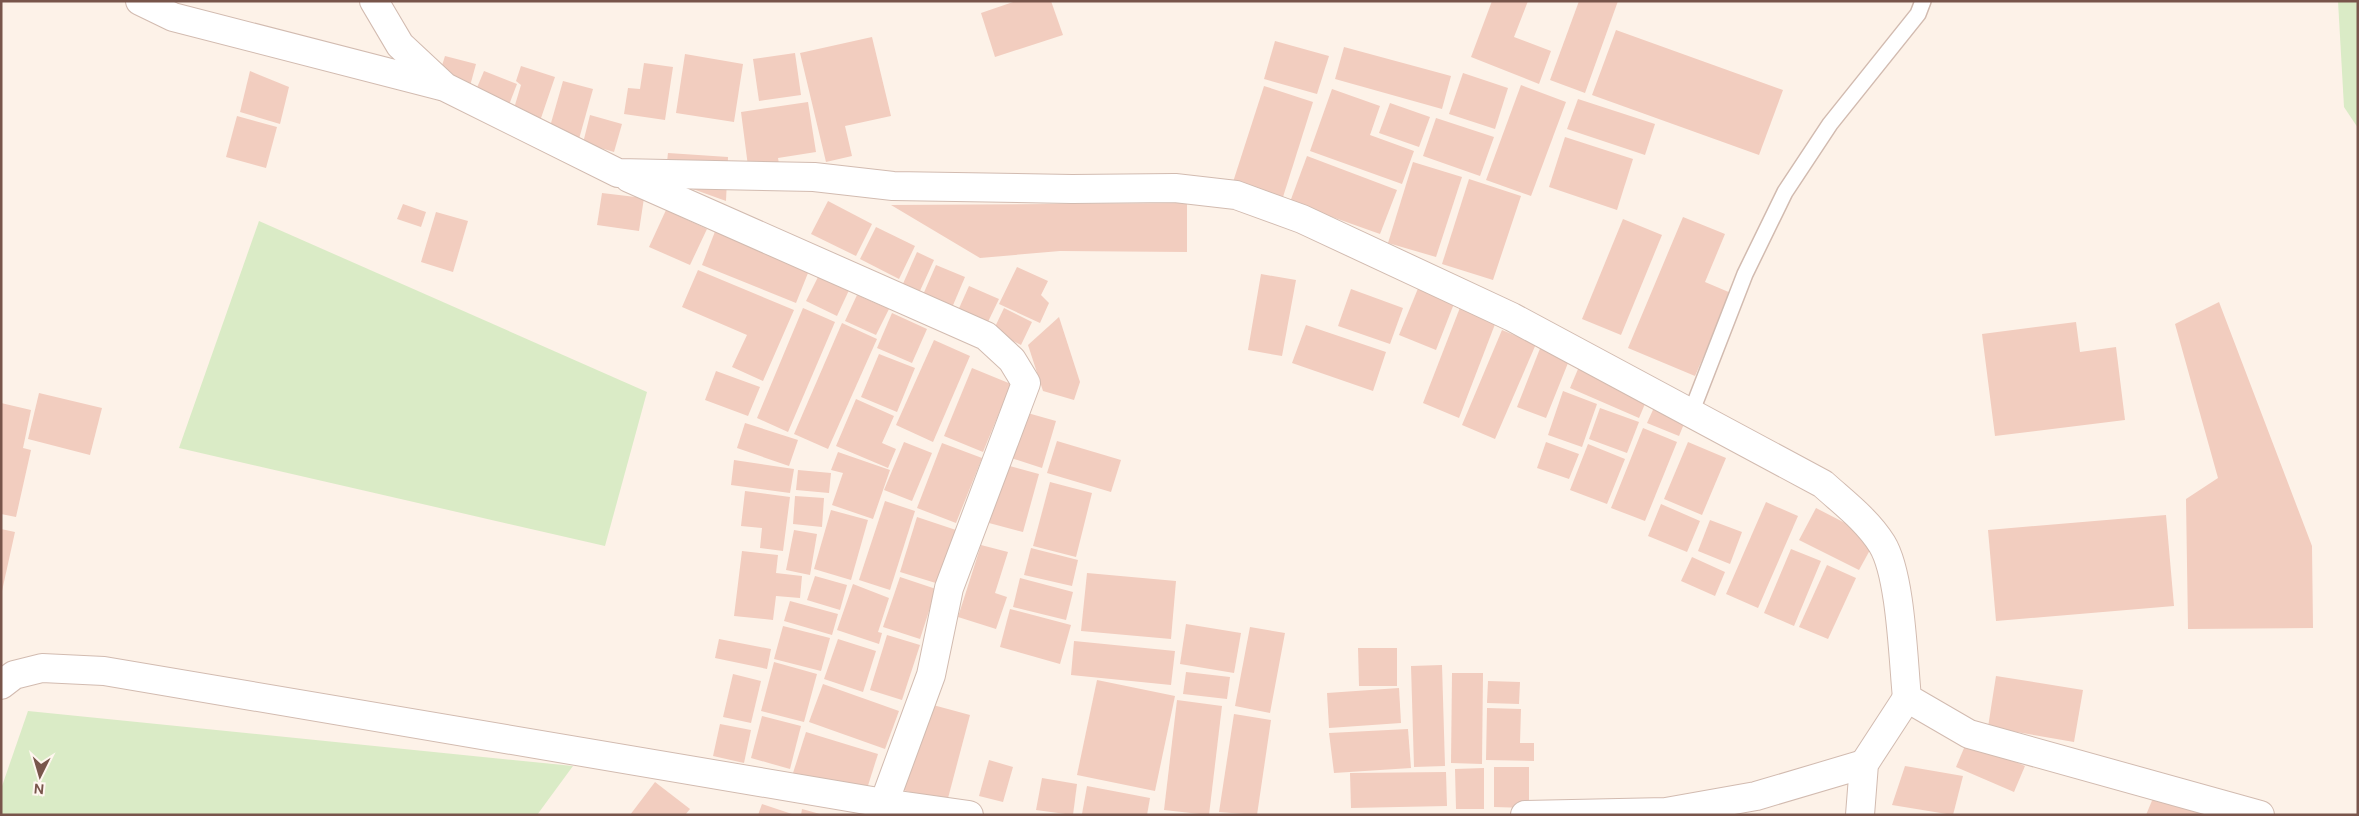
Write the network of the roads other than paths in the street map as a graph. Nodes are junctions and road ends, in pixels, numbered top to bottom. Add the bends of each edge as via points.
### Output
1 (140, 1) edge
2 (374, 1) edge
3 (1924, 1) edge
4 (445, 87) junction
5 (618, 173) junction
6 (1691, 412) junction
7 (1, 685) edge
8 (1907, 698) junction
9 (1864, 764) junction
10 (884, 803) junction
11 (969, 815) edge
12 (1525, 815) edge
13 (1860, 815) edge
14 (2260, 815) edge

1 - 4 street via 173,16
2 - 4 street via 400,45
3 - 6 lane via 1918,14 1830,124 1785,192 1746,274
4 - 5 street
5 - 6 street via 814,177 893,186 1175,188 1236,195 1302,220 1512,317
5 - 10 street via 986,336 1012,360 1026,382 949,588 931,676
6 - 8 street via 1823,484 1864,519 1883,545 1895,583
7 - 10 street via 14,674 42,668 104,671
8 - 9 street
8 - 14 street via 1969,734
9 - 12 street via 1756,796 1666,812
9 - 13 street
10 - 11 street

